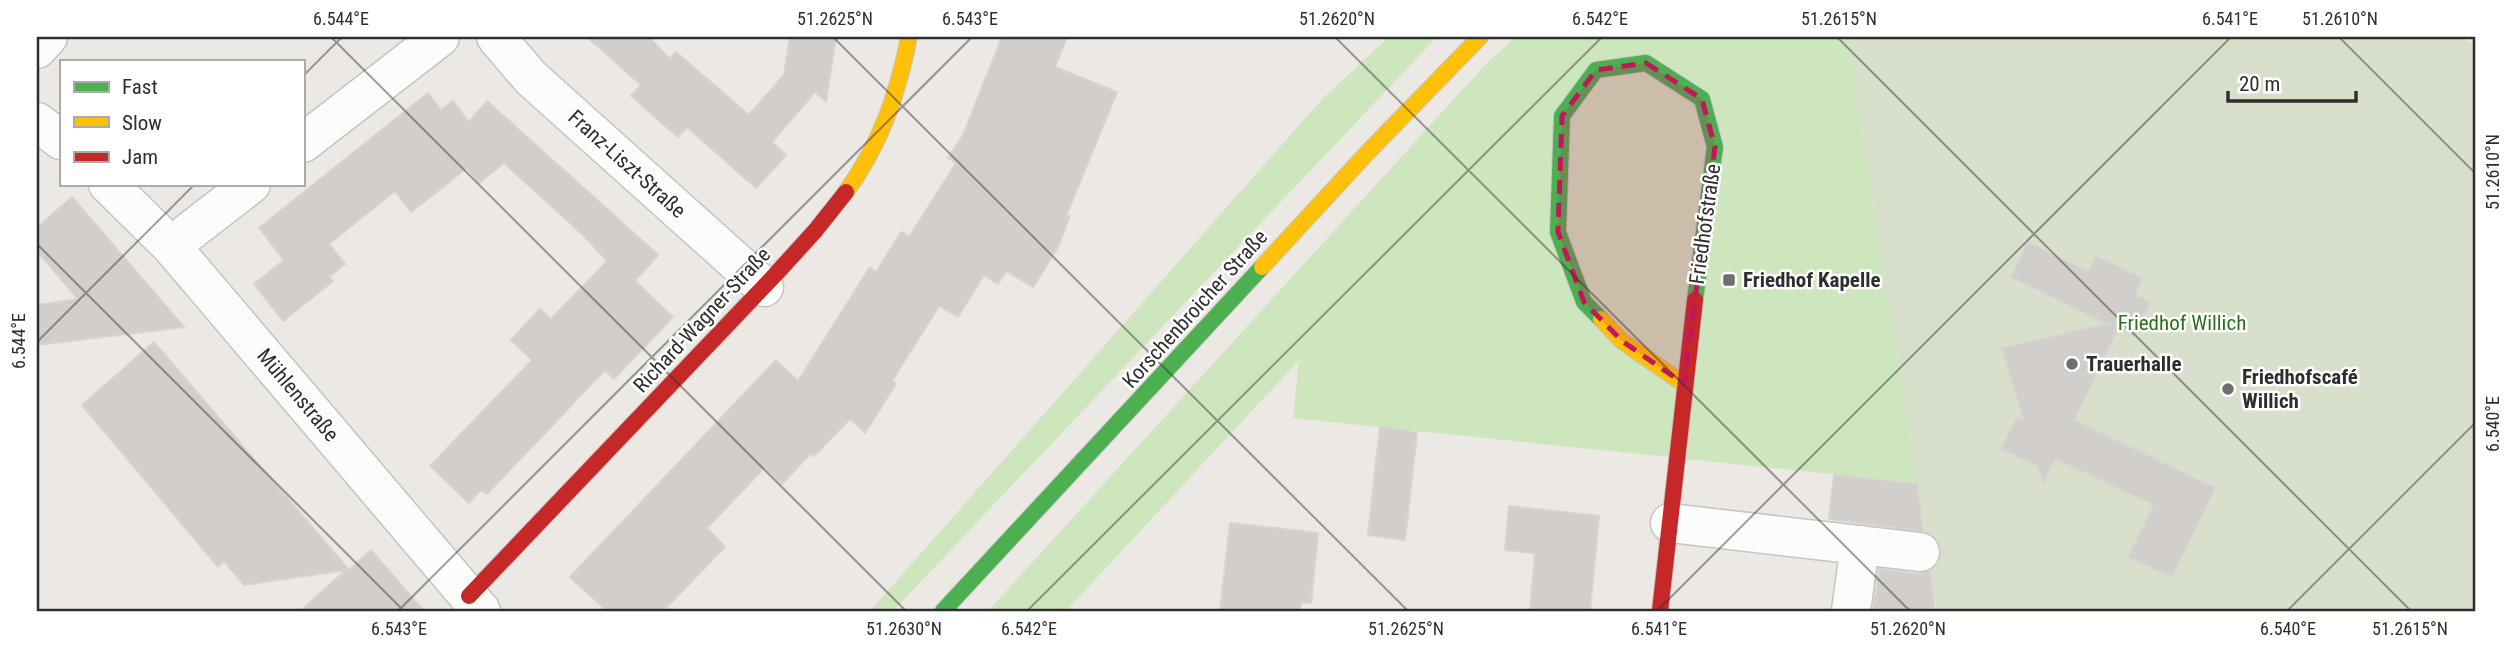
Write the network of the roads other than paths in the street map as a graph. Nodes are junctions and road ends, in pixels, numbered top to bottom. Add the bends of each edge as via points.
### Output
1 (48, 37) edge
2 (440, 37) edge
3 (496, 37) edge
4 (909, 37) edge
5 (1480, 37) edge
6 (37, 49) edge
7 (37, 122) edge
8 (60, 140) edge
9 (304, 142) edge
10 (110, 186) edge
11 (248, 186) edge
12 (171, 246) junction
13 (764, 286) junction
14 (1684, 384) junction
15 (1670, 523) junction
16 (1860, 545) junction
17 (1920, 552) dead end
18 (475, 604) edge
19 (943, 611) edge
20 (1660, 611) edge
21 (1851, 611) edge

1 - 6 street
2 - 9 street
3 - 13 street, Franz-Liszt-Straße via 531,78
4 - 13 street, Richard-Wagner-Straße via 895,97 869,157 842,196
5 - 19 street, Korschenbroicher Straße
7 - 8 street
10 - 12 street, Mühlenstraße
11 - 12 street
12 - 18 street, Mühlenstraße
13 - 18 street, Richard-Wagner-Straße
14 - 14 street, Friedhofstraße via 1715,147 1702,99 1647,63 1596,70 1562,116 1558,232 1584,302 1622,341
14 - 15 street, Friedhofstraße
15 - 16 street
15 - 20 street, Friedhofstraße
16 - 17 street
16 - 21 street

